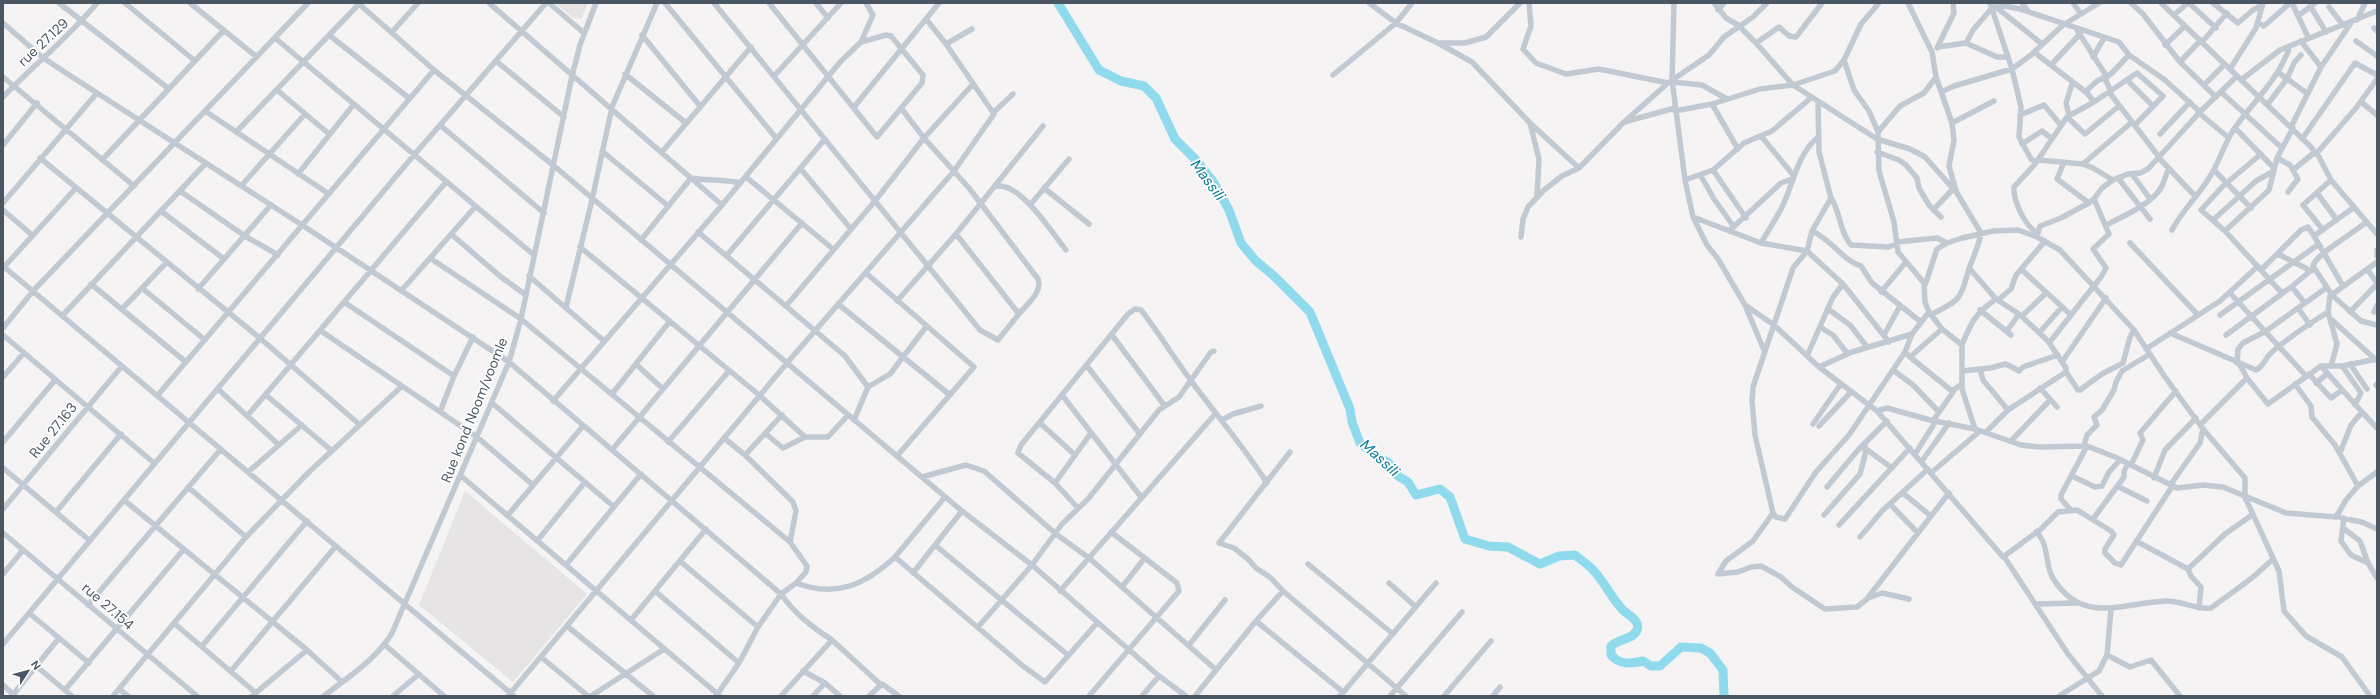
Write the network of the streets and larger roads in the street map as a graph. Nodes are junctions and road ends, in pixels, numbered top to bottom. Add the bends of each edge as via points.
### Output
1 (59, 3) edge
2 (97, 3) edge
3 (125, 3) edge
4 (190, 3) edge
5 (308, 3) edge
6 (359, 3) edge
7 (418, 3) edge
8 (489, 3) edge
9 (547, 3) edge
10 (596, 3) edge
11 (657, 3) edge
12 (665, 3) edge
13 (714, 3) edge
14 (769, 3) edge
15 (816, 3) edge
16 (841, 3) edge
17 (866, 3) edge
18 (939, 3) edge
19 (1368, 3) edge
20 (1412, 3) edge
21 (1520, 3) edge
22 (1529, 3) edge
23 (1674, 3) edge
24 (1714, 3) edge
25 (1724, 3) edge
26 (1767, 3) edge
27 (1822, 3) edge
28 (1879, 3) edge
29 (1908, 3) edge
30 (1953, 3) edge
31 (2022, 3) edge
32 (2072, 3) edge
33 (2099, 3) edge
34 (2132, 3) edge
35 (2161, 3) edge
36 (2189, 3) edge
37 (2213, 3) edge
38 (2291, 3) edge
39 (2365, 3) edge
40 (2262, 5) edge
41 (2313, 5) edge
42 (1992, 6) edge
43 (2329, 7) dead end
44 (1718, 10) junction
45 (2377, 10) edge
46 (2028, 12) junction
47 (2227, 13) junction
48 (2081, 14) junction
49 (2174, 15) junction
50 (2298, 16) junction
51 (828, 18) junction
52 (926, 19) junction
53 (2354, 21) junction
54 (82, 22) junction
55 (3, 23) edge
56 (1396, 23) junction
57 (2258, 23) junction
58 (1738, 25) junction
59 (2063, 25) junction
60 (2343, 25) junction
61 (2185, 26) junction
62 (2216, 28) junction
63 (972, 29) dead end
64 (224, 30) junction
65 (522, 31) junction
66 (392, 32) junction
67 (2079, 32) junction
68 (2326, 32) junction
69 (584, 33) junction
70 (329, 35) junction
71 (642, 35) junction
72 (2308, 37) junction
73 (275, 38) junction
74 (2104, 38) junction
75 (2202, 41) junction
76 (2301, 41) junction
77 (2356, 41) dead end
78 (861, 42) junction
79 (1438, 42) junction
80 (1756, 43) junction
81 (1966, 43) junction
82 (946, 44) junction
83 (2042, 44) junction
84 (804, 45) junction
85 (2165, 45) junction
86 (2290, 46) junction
87 (751, 47) junction
88 (1938, 47) junction
89 (901, 48) junction
90 (1932, 52) junction
91 (2034, 52) junction
92 (2129, 55) junction
93 (2301, 55) dead end
94 (2377, 56) edge
95 (42, 57) junction
96 (257, 57) junction
97 (2008, 57) junction
98 (2093, 57) junction
99 (1844, 60) junction
100 (195, 61) junction
101 (496, 61) junction
102 (304, 62) junction
103 (2180, 62) junction
104 (2051, 65) junction
105 (2224, 65) junction
106 (2321, 67) junction
107 (2012, 69) junction
108 (2230, 69) junction
109 (434, 70) junction
110 (2278, 72) junction
111 (626, 74) junction
112 (775, 75) junction
113 (1332, 75) dead end
114 (2377, 75) edge
115 (572, 76) junction
116 (829, 76) junction
117 (3, 77) edge
118 (726, 77) junction
119 (1936, 77) junction
120 (2105, 77) junction
121 (2239, 78) junction
122 (2287, 79) junction
123 (2127, 80) junction
124 (1670, 82) junction
125 (2376, 82) edge
126 (974, 84) junction
127 (2072, 84) junction
128 (1793, 85) junction
129 (2204, 85) junction
130 (14, 86) junction
131 (169, 90) junction
132 (277, 90) junction
133 (2110, 91) junction
134 (1941, 92) junction
135 (2085, 92) junction
136 (2221, 92) junction
137 (97, 93) junction
138 (467, 94) junction
139 (1013, 94) dead end
140 (2308, 94) junction
141 (3, 97) edge
142 (2216, 97) junction
143 (409, 98) junction
144 (1811, 98) junction
145 (2259, 98) junction
146 (1727, 99) junction
147 (1994, 101) dead end
148 (1818, 102) junction
149 (2094, 102) junction
150 (2190, 102) junction
151 (2361, 102) junction
152 (37, 103) junction
153 (354, 104) junction
154 (1712, 104) junction
155 (2267, 105) junction
156 (700, 106) junction
157 (2119, 106) junction
158 (2153, 106) junction
159 (612, 107) junction
160 (854, 107) junction
161 (901, 108) junction
162 (802, 109) junction
163 (1675, 110) junction
164 (205, 111) junction
165 (994, 112) junction
166 (2199, 112) junction
167 (306, 114) junction
168 (2246, 114) junction
169 (2020, 115) junction
170 (2377, 115) edge
171 (2068, 116) junction
172 (564, 117) junction
173 (140, 120) junction
174 (1624, 122) junction
175 (686, 123) junction
176 (1530, 123) junction
177 (1952, 124) junction
178 (2060, 124) junction
179 (2133, 124) junction
180 (440, 125) junction
181 (1043, 126) dead end
182 (2235, 128) junction
183 (2292, 128) junction
184 (66, 130) junction
185 (383, 130) junction
186 (236, 132) junction
187 (1878, 132) junction
188 (329, 134) junction
189 (2160, 134) dead end
190 (1761, 136) junction
191 (776, 138) junction
192 (924, 138) junction
193 (1817, 138) junction
194 (2051, 138) junction
195 (2229, 138) junction
196 (2302, 138) junction
197 (826, 139) junction
198 (1877, 139) junction
199 (175, 143) junction
200 (3, 144) edge
201 (2022, 144) junction
202 (2282, 148) junction
203 (1738, 149) junction
204 (602, 151) junction
205 (662, 152) junction
206 (1877, 152) junction
207 (2316, 153) junction
208 (269, 154) junction
209 (2261, 154) junction
210 (414, 155) junction
211 (40, 158) junction
212 (2159, 158) junction
213 (2277, 158) junction
214 (1069, 159) dead end
215 (102, 160) junction
216 (2037, 161) junction
217 (2064, 162) junction
218 (206, 163) junction
219 (2083, 164) junction
220 (553, 165) junction
221 (800, 168) junction
222 (1579, 168) junction
223 (2169, 169) junction
224 (1713, 170) junction
225 (2214, 170) junction
226 (2272, 170) junction
227 (2293, 170) junction
228 (954, 171) junction
229 (298, 174) junction
230 (2132, 174) junction
231 (1701, 176) junction
232 (746, 177) junction
233 (1793, 177) junction
234 (691, 178) junction
235 (2116, 179) junction
236 (1685, 180) junction
237 (2331, 180) junction
238 (446, 182) junction
239 (740, 183) junction
240 (2227, 183) junction
241 (134, 186) junction
242 (241, 186) junction
243 (994, 187) junction
244 (76, 188) junction
245 (1044, 188) junction
246 (180, 191) junction
247 (1955, 191) junction
248 (2288, 192) dead end
249 (2317, 193) junction
250 (329, 194) junction
251 (2196, 196) junction
252 (2240, 196) junction
253 (1537, 197) junction
254 (1831, 198) junction
255 (2150, 199) junction
256 (592, 200) junction
257 (774, 200) junction
258 (875, 201) junction
259 (2091, 201) junction
260 (3, 203) edge
261 (980, 203) junction
262 (272, 205) junction
263 (667, 205) junction
264 (722, 205) junction
265 (1030, 205) junction
266 (475, 207) junction
267 (2140, 207) junction
268 (2250, 208) junction
269 (2353, 208) junction
270 (3, 210) edge
271 (1933, 210) junction
272 (161, 211) junction
273 (544, 213) junction
274 (107, 214) junction
275 (1693, 217) junction
276 (1941, 217) dead end
277 (1746, 218) junction
278 (2150, 219) dead end
279 (2213, 220) junction
280 (2337, 220) junction
281 (2366, 222) junction
282 (802, 223) junction
283 (1089, 224) dead end
284 (302, 225) junction
285 (2106, 225) junction
286 (1734, 227) junction
287 (2375, 227) edge
288 (851, 229) junction
289 (2172, 230) dead end
290 (2225, 230) junction
291 (2323, 230) junction
292 (902, 231) junction
293 (1812, 231) junction
294 (698, 232) junction
295 (1729, 232) junction
296 (1981, 233) junction
297 (452, 234) junction
298 (956, 234) junction
299 (2377, 234) edge
300 (32, 235) junction
301 (2037, 235) junction
302 (245, 236) junction
303 (2314, 236) junction
304 (1521, 237) dead end
305 (136, 238) junction
306 (641, 240) junction
307 (2045, 241) junction
308 (1762, 243) junction
309 (1897, 243) junction
310 (1947, 243) junction
311 (2130, 243) dead end
312 (2319, 244) junction
313 (580, 247) junction
314 (337, 248) junction
315 (833, 249) junction
316 (1066, 250) dead end
317 (2377, 250) edge
318 (1807, 251) junction
319 (2324, 253) junction
320 (534, 254) junction
321 (2278, 254) junction
322 (278, 255) junction
323 (727, 255) junction
324 (2377, 256) edge
325 (430, 258) junction
326 (224, 259) junction
327 (1906, 262) junction
328 (2377, 262) edge
329 (166, 263) junction
330 (670, 263) junction
331 (2292, 263) junction
332 (929, 265) junction
333 (3, 267) edge
334 (1969, 268) junction
335 (2260, 268) junction
336 (2021, 269) junction
337 (2367, 269) junction
338 (2313, 270) junction
339 (371, 271) junction
340 (866, 272) junction
341 (530, 276) junction
342 (2270, 279) junction
343 (755, 281) junction
344 (2377, 283) edge
345 (91, 284) junction
346 (1843, 284) junction
347 (1925, 285) junction
348 (2343, 286) junction
349 (2093, 287) junction
350 (2292, 287) junction
351 (142, 288) junction
352 (2326, 288) junction
353 (198, 289) junction
354 (401, 291) junction
355 (33, 292) junction
356 (1881, 292) junction
357 (2046, 293) junction
358 (2230, 293) junction
359 (2283, 293) junction
360 (526, 295) junction
361 (2332, 295) junction
362 (642, 298) junction
363 (2106, 298) junction
364 (1997, 299) junction
365 (897, 301) junction
366 (2238, 301) junction
367 (344, 302) junction
368 (2304, 302) junction
369 (838, 304) junction
370 (1745, 305) junction
371 (2377, 305) edge
372 (786, 306) junction
373 (1900, 306) junction
374 (566, 307) junction
375 (2062, 308) junction
376 (2298, 308) junction
377 (122, 309) junction
378 (1828, 309) junction
379 (1980, 310) junction
380 (2328, 312) junction
381 (2350, 312) junction
382 (2374, 312) dead end
383 (229, 313) junction
384 (727, 313) junction
385 (1931, 313) junction
386 (1019, 314) junction
387 (2020, 315) junction
388 (2071, 315) junction
389 (2198, 315) junction
390 (2220, 315) dead end
391 (62, 316) junction
392 (2250, 316) junction
393 (521, 318) junction
394 (2332, 320) junction
395 (670, 321) junction
396 (1921, 322) junction
397 (1774, 325) junction
398 (2310, 325) junction
399 (2377, 325) edge
400 (1820, 326) junction
401 (926, 327) junction
402 (3, 328) edge
403 (1942, 329) junction
404 (816, 330) junction
405 (2134, 330) junction
406 (321, 331) junction
407 (2266, 331) junction
408 (2039, 333) junction
409 (2170, 333) junction
410 (1912, 334) junction
411 (3, 335) edge
412 (1112, 335) junction
413 (1884, 335) junction
414 (2226, 335) dead end
415 (473, 337) junction
416 (260, 339) junction
417 (205, 340) junction
418 (604, 341) junction
419 (1889, 342) junction
420 (2049, 343) junction
421 (1962, 345) junction
422 (700, 346) junction
423 (2279, 346) junction
424 (1867, 347) junction
425 (1764, 350) junction
426 (1214, 351) dead end
427 (2148, 351) junction
428 (1905, 352) junction
429 (1847, 353) junction
430 (23, 354) junction
431 (2058, 355) junction
432 (902, 356) junction
433 (1807, 356) junction
434 (1910, 357) junction
435 (2376, 359) edge
436 (186, 362) junction
437 (509, 362) junction
438 (2062, 362) junction
439 (786, 363) junction
440 (2238, 364) junction
441 (2350, 364) junction
442 (637, 365) junction
443 (122, 366) junction
444 (291, 366) junction
445 (1087, 366) junction
446 (2321, 366) junction
447 (2331, 366) junction
448 (2342, 366) junction
449 (1819, 367) junction
450 (581, 368) junction
451 (1980, 369) junction
452 (1893, 370) junction
453 (730, 371) junction
454 (1962, 371) junction
455 (2066, 372) junction
456 (2327, 374) junction
457 (2307, 375) junction
458 (454, 376) junction
459 (3, 377) edge
460 (2247, 378) junction
461 (54, 380) junction
462 (1191, 380) junction
463 (2316, 383) junction
464 (1962, 384) junction
465 (2295, 384) junction
466 (1840, 385) junction
467 (401, 387) junction
468 (868, 387) junction
469 (2040, 388) junction
470 (663, 389) junction
471 (2367, 389) dead end
472 (219, 390) junction
473 (2176, 391) junction
474 (2341, 391) junction
475 (1851, 392) junction
476 (1953, 392) junction
477 (266, 394) junction
478 (612, 394) junction
479 (759, 395) junction
480 (950, 395) junction
481 (1062, 395) junction
482 (157, 396) junction
483 (2050, 400) junction
484 (553, 401) junction
485 (492, 403) junction
486 (1164, 405) junction
487 (1870, 405) junction
488 (2355, 405) junction
489 (1261, 406) dead end
490 (87, 407) junction
491 (2057, 407) dead end
492 (2008, 410) junction
493 (1877, 411) junction
494 (440, 412) junction
495 (1939, 412) junction
496 (2362, 412) junction
497 (1216, 413) junction
498 (782, 414) junction
499 (848, 414) junction
500 (248, 415) junction
501 (639, 417) junction
502 (2196, 418) junction
503 (854, 420) junction
504 (1222, 420) junction
505 (1887, 421) junction
506 (1934, 421) junction
507 (189, 423) junction
508 (1040, 423) junction
509 (1949, 423) junction
510 (302, 425) junction
511 (360, 425) junction
512 (583, 426) junction
513 (2202, 427) junction
514 (2377, 428) edge
515 (1980, 430) junction
516 (1091, 433) junction
517 (1139, 433) junction
518 (121, 434) junction
519 (766, 434) junction
520 (477, 437) junction
521 (805, 437) junction
522 (724, 438) junction
523 (2011, 441) junction
524 (3, 442) edge
525 (668, 442) junction
526 (279, 445) junction
527 (1866, 446) junction
528 (2086, 446) junction
529 (1910, 448) junction
530 (221, 449) junction
531 (612, 450) junction
532 (332, 451) junction
533 (1290, 452) dead end
534 (2340, 453) junction
535 (1915, 454) junction
536 (745, 455) junction
537 (1075, 455) junction
538 (896, 456) junction
539 (556, 457) junction
540 (2120, 460) junction
541 (1922, 461) junction
542 (154, 463) junction
543 (1115, 465) junction
544 (2130, 465) junction
545 (699, 467) junction
546 (3, 468) edge
547 (1892, 468) junction
548 (1930, 471) junction
549 (248, 472) junction
550 (2377, 472) edge
551 (641, 474) junction
552 (461, 476) junction
553 (2072, 476) junction
554 (922, 477) junction
555 (2154, 478) junction
556 (585, 482) junction
557 (1055, 483) junction
558 (1267, 483) junction
559 (23, 485) junction
560 (533, 485) junction
561 (2172, 485) junction
562 (2117, 486) junction
563 (2358, 486) junction
564 (188, 487) junction
565 (1827, 487) dead end
566 (1903, 493) junction
567 (1948, 493) junction
568 (945, 497) junction
569 (1141, 497) junction
570 (2244, 497) junction
571 (124, 500) junction
572 (281, 500) junction
573 (672, 500) junction
574 (2147, 501) dead end
575 (1890, 504) junction
576 (613, 506) junction
577 (1078, 508) junction
578 (3, 509) edge
579 (2070, 509) junction
580 (962, 511) junction
581 (56, 512) junction
582 (1773, 513) junction
583 (508, 515) junction
584 (1824, 515) dead end
585 (1931, 516) junction
586 (2252, 516) junction
587 (2336, 517) junction
588 (2344, 518) junction
589 (2093, 520) junction
590 (307, 521) junction
591 (155, 524) junction
592 (1839, 525) dead end
593 (2342, 528) junction
594 (2377, 529) edge
595 (706, 530) junction
596 (1111, 532) junction
597 (2036, 532) junction
598 (3, 533) edge
599 (1918, 533) junction
600 (1056, 534) junction
601 (246, 537) junction
602 (1860, 537) dead end
603 (89, 540) junction
604 (537, 541) junction
605 (2136, 541) junction
606 (790, 542) junction
607 (935, 545) junction
608 (336, 546) junction
609 (184, 549) junction
610 (24, 550) junction
611 (895, 557) junction
612 (1089, 558) junction
613 (2005, 558) junction
614 (1144, 559) junction
615 (2273, 559) junction
616 (681, 562) junction
617 (2368, 563) junction
618 (1308, 564) dead end
619 (566, 565) junction
620 (1032, 565) junction
621 (2188, 569) junction
622 (913, 573) junction
623 (3, 574) edge
624 (214, 574) junction
625 (57, 578) junction
626 (2377, 578) edge
627 (796, 583) junction
628 (1389, 583) dead end
629 (1436, 583) dead end
630 (1122, 587) junction
631 (596, 591) junction
632 (655, 591) junction
633 (1060, 591) junction
634 (1283, 591) junction
635 (781, 594) junction
636 (243, 598) junction
637 (1868, 598) junction
638 (1909, 599) dead end
639 (1225, 600) dead end
640 (1001, 601) junction
641 (2076, 603) junction
642 (406, 604) junction
643 (2037, 604) junction
644 (88, 605) junction
645 (1416, 607) junction
646 (2199, 608) junction
647 (2111, 609) junction
648 (1462, 612) dead end
649 (29, 613) junction
650 (1156, 616) junction
651 (631, 620) junction
652 (272, 621) junction
653 (1256, 621) junction
654 (1097, 623) junction
655 (175, 624) junction
656 (567, 626) junction
657 (758, 627) junction
658 (978, 627) junction
659 (116, 629) junction
660 (1393, 634) junction
661 (59, 638) junction
662 (832, 640) junction
663 (1491, 641) dead end
664 (3, 644) edge
665 (385, 645) junction
666 (1189, 645) junction
667 (202, 646) junction
668 (664, 649) junction
669 (307, 650) junction
670 (1129, 650) junction
671 (1068, 655) junction
672 (2107, 655) junction
673 (148, 656) junction
674 (541, 657) junction
675 (89, 663) junction
676 (740, 663) junction
677 (1367, 664) junction
678 (36, 666) junction
679 (1215, 669) junction
680 (803, 671) junction
681 (231, 672) junction
682 (419, 674) junction
683 (625, 674) junction
684 (1159, 676) junction
685 (2089, 678) junction
686 (342, 682) junction
687 (825, 683) junction
688 (880, 684) junction
689 (3, 685) edge
690 (1500, 687) dead end
691 (1396, 688) junction
692 (120, 689) junction
693 (65, 690) junction
694 (254, 694) edge
695 (1342, 694) edge
696 (14, 695) edge
697 (511, 695) edge
698 (718, 695) edge
699 (72, 696) edge
700 (113, 696) edge
701 (128, 696) edge
702 (197, 696) edge
703 (324, 696) edge
704 (393, 696) edge
705 (444, 696) edge
706 (588, 696) edge
707 (591, 696) edge
708 (653, 696) edge
709 (781, 696) edge
710 (813, 696) edge
711 (840, 696) edge
712 (869, 696) edge
713 (899, 696) edge
714 (1089, 696) edge
715 (1142, 696) edge
716 (1186, 696) edge
717 (1195, 696) edge
718 (1390, 696) edge
719 (1406, 696) edge
720 (1444, 696) edge
721 (1493, 696) edge
722 (2060, 696) edge
723 (2102, 696) edge
724 (2180, 696) edge
725 (2370, 696) edge

1 - 54 street
2 - 54 street, rue 27.129
3 - 100 street
4 - 64 street
5 - 73 street
6 - 66 street
6 - 70 street
7 - 66 street
8 - 65 street
9 - 65 street
9 - 69 street
10 - 69 street, Rue kond Noom/voomle
11 - 71 street
12 - 118 street
13 - 87 street
14 - 84 street
15 - 51 street
16 - 51 street
17 - 78 street via 872,15
18 - 52 street
19 - 56 street
20 - 56 street
21 - 79 street via 1486,37 1465,43
22 - 124 street via 1531,26 1523,49 1536,62 1566,74 1599,69
23 - 124 street
24 - 44 street
25 - 44 street
26 - 58 street via 1753,17
27 - 80 street via 1796,37 1790,36 1779,26
28 - 99 street via 1862,24
29 - 90 street
30 - 88 street via 1954,13
31 - 46 street
32 - 48 street
33 - 48 street
34 - 85 street via 2155,29
35 - 49 street
36 - 49 street
36 - 62 street
37 - 47 street
38 - 50 street
38 - 57 street via 2264,27
39 - 53 street
40 - 47 street via 2238,23
40 - 57 street
41 - 50 street
41 - 68 street
42 - 46 street via 2013,7
42 - 81 street
42 - 83 street
42 - 97 street
43 - 60 street
44 - 58 street
45 - 53 street
46 - 59 street
47 - 62 street
48 - 59 street
49 - 61 street
50 - 72 street
51 - 84 street
52 - 82 street
52 - 89 street
53 - 60 street
53 - 106 street
54 - 95 street, rue 27.129
54 - 131 street
55 - 95 street
56 - 79 street
56 - 113 street
57 - 108 street
58 - 80 street
58 - 124 street via 1709,55
59 - 67 street
59 - 83 street
60 - 68 street
61 - 75 street
61 - 85 street
62 - 75 street
63 - 82 street
64 - 96 street
64 - 100 street
65 - 101 street
65 - 115 street
66 - 109 street
67 - 74 street
67 - 98 street
67 - 104 street
68 - 72 street
69 - 115 street, Rue kond Noom/voomle
70 - 102 street
70 - 143 street
71 - 111 street
71 - 156 street
72 - 76 street
73 - 96 street
73 - 102 street
74 - 92 street via 2119,42
74 - 98 street
75 - 103 street
75 - 105 street
76 - 86 street
76 - 106 street
77 - 94 street
78 - 89 street via 886,35 891,36
78 - 116 street
79 - 176 street via 1472,62
80 - 128 street
81 - 88 street
81 - 97 street via 1997,57
82 - 126 street
83 - 91 street
84 - 112 street
84 - 116 street
85 - 103 street
86 - 110 street
86 - 121 street
87 - 112 street
87 - 118 street
88 - 90 street
89 - 160 street
89 - 161 street via 920,70 923,79
90 - 119 street
91 - 104 street
91 - 107 street
92 - 120 street
92 - 150 street via 2165,80
93 - 122 street via 2294,63
95 - 130 street, rue 27.129
95 - 137 street
96 - 164 street
97 - 107 street
98 - 120 street
99 - 128 street via 1835,71
99 - 187 street via 1854,90 1869,111
100 - 131 street
101 - 138 street
101 - 172 street
102 - 132 street
102 - 153 street
103 - 129 street
104 - 127 street
105 - 108 street
105 - 129 street
106 - 140 street
107 - 134 street
107 - 169 street
108 - 121 street
109 - 138 street
109 - 143 street
110 - 122 street
110 - 145 street
111 - 159 street
111 - 175 street
112 - 162 street
114 - 196 street via 2355,63
115 - 159 street
115 - 172 street, Rue kond Noom/voomle
116 - 160 street
116 - 162 street
117 - 130 street
118 - 156 street
118 - 191 street
119 - 134 street
119 - 187 street via 1924,93 1900,106
120 - 133 street
120 - 135 street
121 - 136 street
121 - 145 street
122 - 140 street
122 - 155 street
123 - 133 street
123 - 158 street
123 - 158 street via 2139,74 2162,95
124 - 146 street via 1702,85
124 - 163 street
124 - 174 street
125 - 151 street
126 - 165 street
126 - 192 street
127 - 135 street
127 - 171 street via 2066,103
128 - 144 street
128 - 146 street via 1760,89
129 - 142 street
130 - 141 street, rue 27.129
130 - 152 street
131 - 173 street
132 - 167 street
132 - 186 street
133 - 149 street
133 - 157 street
134 - 177 street
135 - 149 street
136 - 142 street
136 - 168 street
137 - 173 street
137 - 184 street
138 - 180 street
138 - 220 street
139 - 165 street
140 - 183 street
142 - 166 street
143 - 185 street
144 - 148 street
144 - 190 street via 1772,131
145 - 155 street
145 - 168 street
146 - 154 street
147 - 177 street
148 - 193 street
148 - 198 street
149 - 171 street
150 - 166 street
150 - 189 street
151 - 170 street
151 - 207 street
152 - 184 street
152 - 200 street
153 - 185 street
153 - 188 street
154 - 163 street
154 - 203 street
155 - 183 street
156 - 175 street
157 - 171 street via 2085,134
157 - 179 street
158 - 179 street
159 - 204 street
159 - 205 street
160 - 161 street via 877,137
161 - 192 street
162 - 191 street
162 - 197 street
163 - 174 street
163 - 236 street
164 - 186 street
164 - 199 street
165 - 228 street
166 - 195 street
166 - 212 street
167 - 188 street
167 - 208 street
168 - 182 street
168 - 202 street
169 - 178 street via 2044,105
169 - 201 street via 2018,134
171 - 178 street
172 - 220 street, Rue kond Noom/voomle
173 - 199 street
173 - 215 street
174 - 222 street
175 - 205 street
176 - 222 street
176 - 253 street via 1539,159
177 - 247 street via 1954,140 1948,166
178 - 194 street
179 - 212 street
179 - 219 street
180 - 210 street
180 - 273 street
181 - 243 street
182 - 195 street
182 - 209 street
183 - 196 street
183 - 202 street
184 - 211 street
184 - 215 street
185 - 210 street
185 - 250 street
186 - 208 street
187 - 198 street
188 - 229 street
190 - 203 street via 1744,143
190 - 233 street
191 - 232 street
192 - 228 street
192 - 258 street
193 - 233 street via 1808,148
193 - 254 street
194 - 201 street via 2042,131
194 - 216 street
195 - 225 street
196 - 207 street
197 - 221 street
197 - 258 street
198 - 206 street
198 - 247 street via 1910,149 1925,157
199 - 218 street
199 - 241 street
201 - 216 street via 2031,159
202 - 213 street
203 - 224 street
204 - 256 street
204 - 263 street
205 - 234 street
206 - 271 street via 1906,165 1917,178 1920,190
206 - 309 street via 1879,172 1894,222
207 - 227 street
207 - 237 street
208 - 229 street
208 - 242 street
209 - 226 street
209 - 240 street
210 - 238 street
210 - 314 street
211 - 244 street
211 - 260 street
212 - 223 street
212 - 230 street via 2143,172
213 - 226 street
213 - 227 street via 2289,164
214 - 245 street
215 - 241 street
216 - 217 street
216 - 301 street via 2014,187 2027,225
217 - 219 street
217 - 259 street via 2057,179
218 - 242 street
218 - 246 street
219 - 235 street
220 - 256 street
220 - 273 street, Rue kond Noom/voomle
221 - 257 street
221 - 288 street
222 - 253 street via 1552,183
223 - 251 street
223 - 255 street via 2164,177 2163,186
224 - 231 street
224 - 277 street
225 - 240 street
225 - 251 street
226 - 252 street
226 - 268 street via 2269,190
227 - 248 street via 2298,179
228 - 261 street
228 - 292 street
229 - 250 street
230 - 235 street
230 - 255 street
231 - 236 street
231 - 286 street
232 - 239 street
232 - 257 street
233 - 277 street via 1781,183
233 - 308 street via 1782,207
234 - 239 street
234 - 263 street
234 - 264 street
235 - 259 street via 2102,188
235 - 267 street
236 - 275 street
237 - 249 street
237 - 269 street
238 - 266 street
238 - 339 street
239 - 264 street
240 - 252 street
240 - 279 street via 2201,210
241 - 274 street
242 - 262 street
243 - 261 street
243 - 265 street via 1008,186
244 - 274 street
244 - 300 street
245 - 265 street
245 - 283 street
246 - 272 street
246 - 302 street
247 - 271 street
247 - 296 street
249 - 280 street
249 - 291 street via 2304,205
250 - 284 street
251 - 289 street via 2183,210
252 - 268 street
252 - 279 street
253 - 304 street via 1528,207
254 - 293 street
254 - 309 street via 1841,217 1843,232 1851,245 1888,247
255 - 267 street
256 - 306 street
256 - 313 street
257 - 282 street
257 - 323 street
258 - 288 street
258 - 292 street
259 - 285 street
259 - 301 street via 2058,220 2043,224
261 - 298 street
261 - 386 street via 1040,284 1038,292
262 - 284 street
262 - 302 street
263 - 306 street
264 - 294 street
265 - 316 street
266 - 297 street
266 - 320 street
267 - 278 street
267 - 285 street
268 - 290 street
269 - 280 street
269 - 281 street
270 - 300 street
271 - 276 street
272 - 305 street
272 - 326 street
273 - 320 street, Rue kond Noom/voomle
274 - 305 street
274 - 355 street
275 - 295 street
275 - 370 street via 1707,245
277 - 286 street
279 - 290 street
280 - 291 street
281 - 287 street
281 - 319 street
282 - 315 street
282 - 343 street
284 - 314 street
284 - 322 street
285 - 349 street via 2109,235 2093,248 2106,267
286 - 295 street
287 - 299 street
288 - 315 street
290 - 335 street
291 - 303 street
292 - 332 street
292 - 340 street
293 - 318 street
293 - 356 street via 1820,234 1853,264 1861,266
294 - 323 street
294 - 330 street
295 - 308 street
296 - 301 street via 2018,230
296 - 310 street
296 - 334 street via 1977,251
297 - 325 street
297 - 360 street via 501,277
298 - 332 street
298 - 386 street
300 - 333 street
301 - 307 street
302 - 322 street
302 - 326 street
303 - 312 street
303 - 321 street via 2308,227 2303,228
305 - 329 street
305 - 345 street
306 - 330 street
307 - 336 street
307 - 349 street via 2060,250
308 - 318 street
309 - 310 street via 1937,238
309 - 327 street via 1898,252
310 - 347 street via 1938,250
311 - 389 street
312 - 319 street
312 - 331 street
313 - 362 street
313 - 374 street
314 - 339 street
314 - 416 street
315 - 372 street
317 - 324 street
318 - 346 street
318 - 397 street via 1793,268
319 - 338 street via 2314,263
319 - 348 street
320 - 341 street, Rue kond Noom/voomle
321 - 331 street
321 - 335 street
322 - 383 street
323 - 343 street
325 - 354 street
325 - 393 street
326 - 353 street
327 - 347 street
327 - 356 street
328 - 337 street
329 - 351 street
329 - 353 street
330 - 362 street
330 - 384 street
331 - 338 street
331 - 342 street
332 - 365 street
332 - 386 street via 980,330 992,338 998,340
333 - 355 street
334 - 364 street
334 - 385 street via 1963,291 1957,300
335 - 342 street
335 - 358 street
336 - 357 street
336 - 364 street via 2011,289
337 - 344 street
337 - 348 street
338 - 350 street
338 - 352 street
339 - 354 street
339 - 367 street
340 - 365 street
340 - 369 street
341 - 360 street, Rue kond Noom/voomle
341 - 374 street
342 - 359 street
342 - 366 street
343 - 372 street
343 - 384 street
344 - 381 street
345 - 377 street
345 - 391 street
346 - 378 street
346 - 413 street
347 - 385 street via 1925,302
348 - 361 street
349 - 363 street
349 - 388 street
350 - 359 street
350 - 368 street
351 - 377 street
351 - 417 street
352 - 361 street
352 - 368 street
353 - 383 street
354 - 415 street
355 - 391 street
355 - 402 street
356 - 373 street
357 - 375 street
357 - 387 street
358 - 366 street
358 - 389 street
359 - 392 street
360 - 393 street, Rue kond Noom/voomle
361 - 380 street
361 - 381 street
362 - 395 street
362 - 418 street
363 - 405 street
363 - 438 street
364 - 379 street
364 - 387 street
365 - 401 street
366 - 390 street
366 - 392 street
367 - 406 street
367 - 458 street
368 - 376 street
369 - 404 street
369 - 432 street
370 - 397 street
370 - 425 street
371 - 382 street
372 - 404 street
373 - 396 street
373 - 413 street
374 - 418 street
375 - 388 street
375 - 408 street
376 - 398 street
376 - 407 street
377 - 436 street
378 - 400 street
378 - 424 street via 1850,325
379 - 387 street via 2009,333
379 - 421 street via 1971,322
380 - 394 street
380 - 398 street
381 - 399 street via 2364,323
383 - 416 street
383 - 417 street
384 - 422 street
384 - 439 street
385 - 396 street
385 - 403 street
387 - 408 street
388 - 420 street
389 - 409 street
391 - 443 street
392 - 407 street
392 - 414 street
393 - 437 street, Rue kond Noom/voomle
393 - 450 street
394 - 435 street
394 - 447 street via 2337,344
395 - 422 street
395 - 442 street
396 - 410 street
397 - 425 street
397 - 433 street
398 - 423 street
400 - 429 street via 1833,335
400 - 433 street
401 - 432 street
401 - 480 street via 974,366
403 - 421 street
403 - 434 street
404 - 439 street
404 - 468 street via 845,356
405 - 427 street
405 - 455 street via 2123,363 2080,390
406 - 444 street
406 - 467 street
407 - 423 street
407 - 440 street via 2240,346
408 - 420 street
409 - 427 street
409 - 440 street
410 - 419 street
410 - 428 street
411 - 430 street
412 - 445 street
412 - 462 street via 1128,314 1135,309 1141,310
412 - 486 street
413 - 419 street
415 - 437 street
415 - 458 street
416 - 444 street
416 - 472 street
417 - 436 street
418 - 450 street
419 - 424 street
420 - 431 street
421 - 454 street
422 - 453 street
422 - 470 street
423 - 440 street via 2257,369
423 - 457 street
424 - 429 street
425 - 582 street via 1752,401 1755,435
426 - 462 street
427 - 473 street
427 - 528 street via 2118,376 2114,390 2102,410 2094,417 2097,425 2087,435
428 - 434 street
428 - 452 street
429 - 449 street
430 - 459 street
430 - 461 street
431 - 438 street
431 - 451 street via 2019,371 2006,364
432 - 468 street via 890,374
432 - 480 street
433 - 449 street
434 - 476 street
435 - 441 street
436 - 482 street
437 - 484 street
437 - 485 street, Rue kond Noom/voomle
438 - 455 street
439 - 479 street
439 - 499 street
440 - 460 street
441 - 448 street
441 - 471 street
442 - 470 street
442 - 478 street
443 - 482 street
443 - 490 street, Rue 27.163
444 - 477 street
444 - 511 street
445 - 481 street
445 - 517 street
446 - 447 street
446 - 456 street
446 - 457 street
447 - 448 street
448 - 488 street via 2361,393
449 - 466 street
450 - 478 street
450 - 484 street
451 - 454 street
451 - 492 street via 1984,380
452 - 487 street
452 - 495 street via 1913,385
453 - 479 street
453 - 525 street
454 - 464 street
455 - 469 street
456 - 463 street
456 - 474 street
457 - 463 street
457 - 465 street
458 - 494 street
460 - 465 street via 2268,404
460 - 513 street
461 - 490 street
461 - 524 street
462 - 486 street via 1179,397
462 - 497 street
463 - 474 street via 2331,398
464 - 476 street
464 - 515 street via 1965,403
465 - 534 street via 2311,406 2312,417
466 - 475 street
466 - 475 street via 1816,425
467 - 494 street
467 - 511 street
468 - 503 street
469 - 483 street
469 - 492 street
470 - 501 street
472 - 500 street
472 - 507 street
473 - 502 street
473 - 544 street via 2140,433 2143,439
474 - 488 street
475 - 487 street
476 - 495 street
477 - 500 street
477 - 510 street
478 - 501 street
479 - 498 street
479 - 522 street
480 - 538 street
481 - 508 street
481 - 516 street
482 - 507 street
483 - 491 street
483 - 523 street
484 - 512 street
485 - 520 street, Rue kond Noom/voomle
485 - 539 street
486 - 517 street
487 - 493 street
487 - 582 street via 1849,435 1816,472 1785,519 1776,517
488 - 496 street
489 - 504 street
490 - 518 street
490 - 559 street, Rue 27.163
492 - 515 street
493 - 505 street
493 - 506 street via 1887,408
494 - 520 street
495 - 506 street
496 - 514 street
496 - 534 street via 2352,423
497 - 504 street
497 - 569 street
498 - 519 street
498 - 521 street
499 - 503 street
499 - 521 street via 828,437
500 - 526 street
501 - 525 street
501 - 531 street
502 - 513 street
502 - 555 street via 2165,450
503 - 538 street
504 - 558 street
505 - 527 street
505 - 529 street
506 - 509 street
506 - 535 street
507 - 530 street
507 - 542 street
508 - 537 street
508 - 557 street via 1021,445 1018,453
509 - 515 street
509 - 541 street
510 - 526 street
510 - 532 street
511 - 532 street
512 - 531 street
512 - 539 street
513 - 561 street via 2200,443
513 - 570 street via 2245,478
515 - 523 street
515 - 548 street
516 - 537 street
516 - 543 street
517 - 543 street
518 - 542 street
518 - 581 street
519 - 521 street via 782,448
519 - 536 street
520 - 552 street, Rue kond Noom/voomle
520 - 560 street
522 - 536 street
522 - 545 street
523 - 528 street via 2040,447
525 - 545 street
526 - 549 street
527 - 547 street
527 - 565 street
527 - 584 street via 1860,474
528 - 540 street
528 - 553 street
529 - 535 street
529 - 547 street
530 - 549 street
530 - 564 street
531 - 551 street
532 - 572 street
533 - 558 street
534 - 563 street
535 - 541 street
536 - 606 street via 793,502 796,511
537 - 557 street
538 - 554 street
539 - 556 street
539 - 560 street
540 - 544 street
540 - 553 street via 2109,472 2102,486
541 - 548 street
542 - 571 street
543 - 569 street
543 - 577 street
544 - 555 street
544 - 562 street
545 - 573 street
545 - 606 street
546 - 559 street
547 - 592 street
548 - 566 street
548 - 567 street
549 - 572 street
550 - 563 street
551 - 573 street
551 - 576 street
552 - 583 street
552 - 642 street, Rue kond Noom/voomle
553 - 579 street via 2061,497
554 - 568 street
554 - 600 street via 966,465 984,471
555 - 561 street
556 - 576 street
556 - 604 street
557 - 577 street
558 - 634 street via 1218,542 1234,548 1248,558
559 - 578 street, Rue 27.163
559 - 581 street
560 - 583 street
561 - 570 street via 2181,488 2203,485 2223,488
561 - 605 street
562 - 574 street
562 - 589 street
563 - 587 street
564 - 591 street
564 - 601 street
566 - 575 street
566 - 585 street
567 - 585 street
567 - 613 street
568 - 580 street
568 - 611 street
569 - 596 street
570 - 586 street
570 - 587 street via 2286,513
571 - 591 street
571 - 603 street
572 - 590 street
572 - 601 street
573 - 595 street
573 - 631 street
575 - 599 street
575 - 602 street
576 - 619 street
577 - 600 street
579 - 589 street via 2077,510
579 - 597 street via 2058,512
580 - 607 street
580 - 620 street
581 - 603 street
582 - 637 street via 1753,541 1726,561 1718,574 1761,566 1781,576 1792,587 1825,608 1857,607
583 - 604 street
585 - 599 street
586 - 615 street
586 - 621 street via 2225,534
587 - 588 street
588 - 593 street
588 - 594 street
589 - 605 street via 2112,533 2106,553 2118,565
590 - 608 street
590 - 636 street
591 - 609 street
591 - 644 street
593 - 617 street via 2360,541
593 - 617 street via 2340,539 2351,555
595 - 616 street
595 - 635 street
596 - 612 street
596 - 614 street
597 - 613 street
597 - 641 street via 2044,546 2053,579
598 - 610 street, rue 27.154
599 - 637 street
600 - 612 street
600 - 620 street
601 - 624 street
603 - 625 street
604 - 619 street
605 - 621 street
606 - 627 street via 807,566 806,572
607 - 622 street
607 - 640 street
608 - 642 street
608 - 652 street
609 - 624 street
609 - 659 street
610 - 623 street
610 - 625 street, rue 27.154
611 - 622 street
611 - 627 street via 875,573 837,590
612 - 630 street
612 - 633 street
613 - 643 street
614 - 630 street
614 - 650 street via 1180,587
615 - 646 street via 2220,603 2210,608
615 - 725 street via 2279,571 2282,601 2287,616 2306,636 2342,657
616 - 632 street
616 - 657 street
617 - 626 street
618 - 660 street
619 - 631 street
620 - 633 street
620 - 640 street
621 - 646 street via 2201,587
622 - 658 street
624 - 636 street
624 - 655 street
625 - 644 street, rue 27.154
625 - 649 street
627 - 635 street
628 - 645 street
629 - 645 street
630 - 650 street
631 - 651 street
631 - 656 street
632 - 651 street
632 - 676 street
633 - 654 street
634 - 653 street
634 - 677 street
635 - 657 street
635 - 662 street via 791,608 814,629
636 - 652 street
636 - 667 street
637 - 638 street via 1882,593
639 - 666 street
640 - 658 street
640 - 671 street
641 - 643 street
641 - 647 street
642 - 665 street, Rue kond Noom/voomle
642 - 697 street
643 - 685 street via 2068,654
644 - 659 street, rue 27.154
645 - 660 street
646 - 647 street via 2165,601
647 - 672 street
648 - 691 street
649 - 661 street
649 - 664 street
650 - 666 street
650 - 670 street
651 - 668 street
652 - 669 street
652 - 681 street
653 - 679 street
653 - 695 street
654 - 670 street
654 - 671 street
655 - 667 street
655 - 673 street
656 - 674 street
656 - 683 street
657 - 676 street
658 - 671 street via 1045,682
659 - 673 street, rue 27.154
659 - 675 street
660 - 677 street
661 - 675 street
661 - 678 street
662 - 680 street
662 - 688 street
663 - 720 street
665 - 682 street
665 - 686 street, Rue kond Noom/voomle
666 - 679 street
667 - 681 street
668 - 683 street
668 - 698 street
669 - 686 street
669 - 694 street
670 - 684 street
670 - 714 street
672 - 685 street via 2099,671
672 - 724 street via 2130,666 2151,660
673 - 692 street
673 - 702 street, rue 27.154
674 - 697 street
674 - 706 street
675 - 693 street
676 - 698 street
677 - 691 street
677 - 695 street
678 - 693 street
678 - 696 street
679 - 717 street
680 - 687 street
680 - 709 street
681 - 694 street
682 - 704 street
682 - 705 street
683 - 707 street
683 - 708 street
684 - 715 street
684 - 716 street
685 - 722 street
685 - 723 street
686 - 703 street, Rue kond Noom/voomle
687 - 710 street
687 - 711 street
688 - 712 street
688 - 713 street
689 - 696 street
690 - 721 street
691 - 718 street
691 - 719 street
692 - 700 street
692 - 701 street
693 - 699 street

